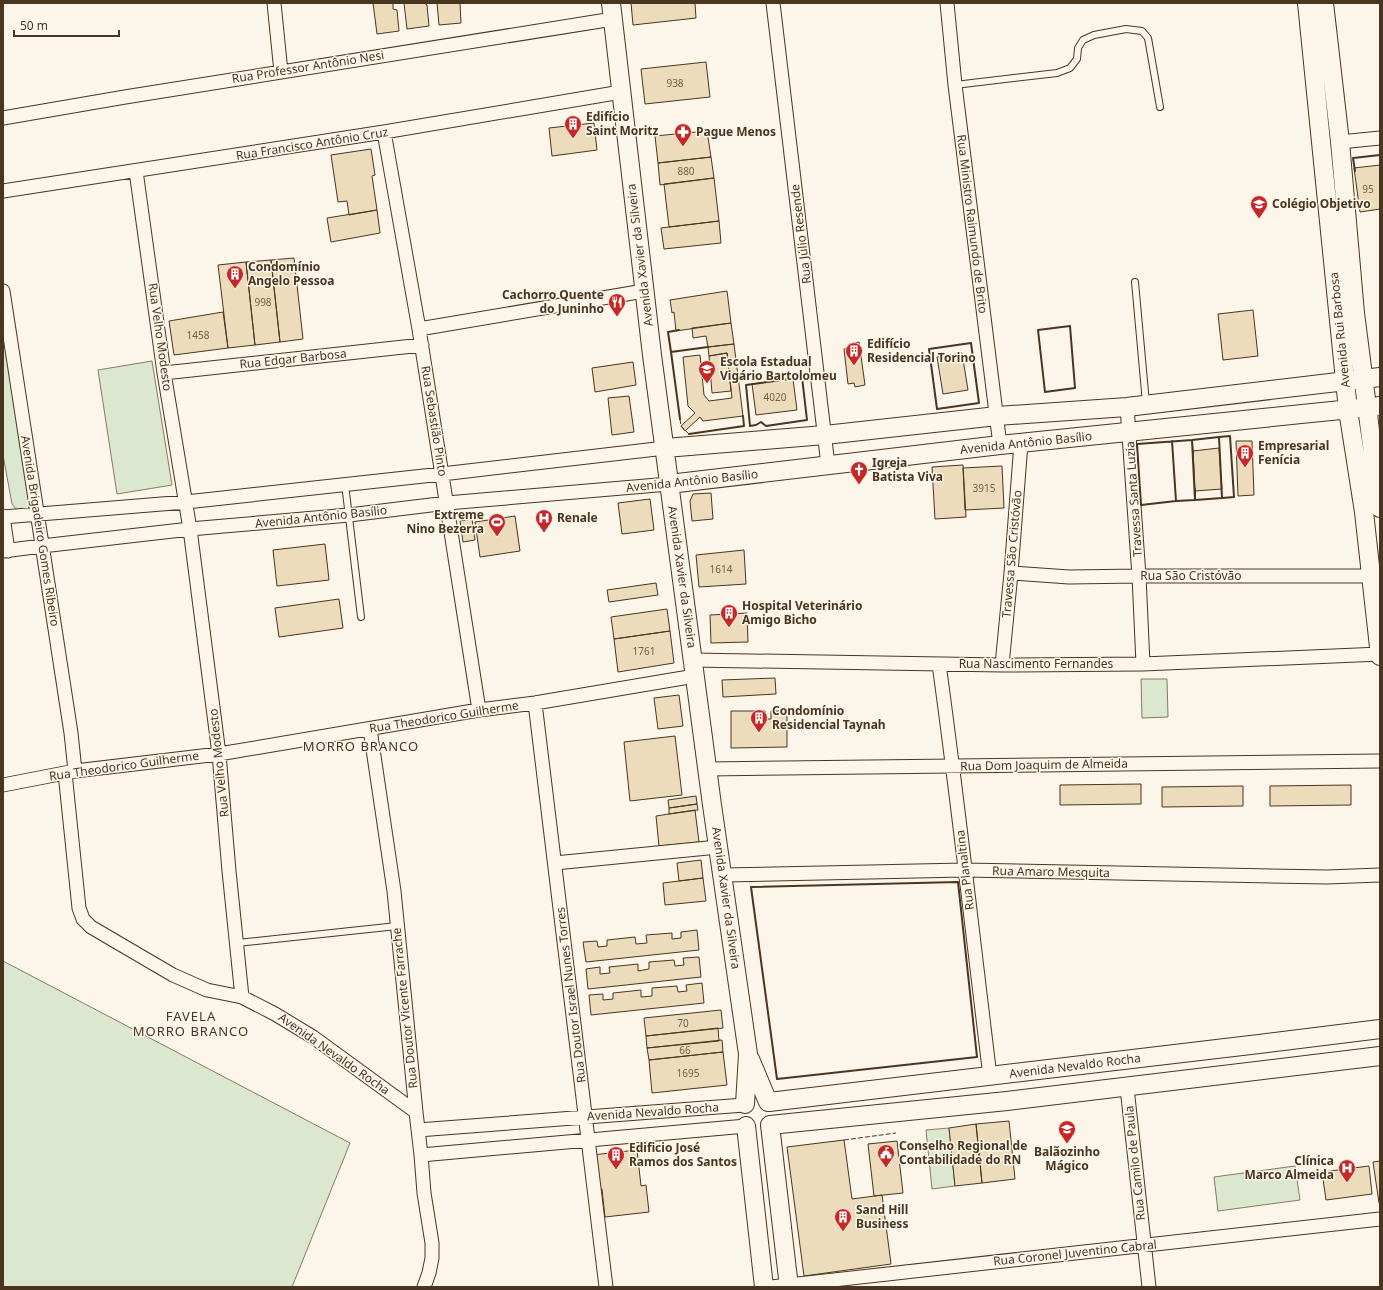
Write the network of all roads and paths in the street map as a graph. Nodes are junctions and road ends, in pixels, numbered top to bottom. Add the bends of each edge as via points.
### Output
1 (274, 3) edge
2 (773, 3) edge
3 (947, 3) edge
4 (1307, 3) edge
5 (1324, 3) edge
6 (612, 11) edge
7 (281, 72) junction
8 (955, 85) junction
9 (621, 92) junction
10 (1160, 107) dead end
11 (3, 118) edge
12 (384, 132) junction
13 (1380, 138) edge
14 (1340, 142) junction
15 (136, 172) junction
16 (3, 191) edge
17 (1135, 282) dead end
18 (3, 291) edge
19 (644, 291) junction
20 (419, 328) junction
21 (422, 345) junction
22 (164, 373) junction
23 (1371, 378) edge
24 (1345, 381) junction
25 (1146, 405) junction
26 (1127, 407) junction
27 (1373, 407) edge
28 (1348, 410) junction
29 (996, 416) junction
30 (1129, 432) junction
31 (825, 434) junction
32 (1021, 443) junction
33 (1000, 445) junction
34 (664, 448) junction
35 (828, 465) junction
36 (442, 474) junction
37 (345, 484) junction
38 (669, 484) junction
39 (186, 502) junction
40 (446, 503) junction
41 (1380, 508) edge
42 (38, 513) junction
43 (349, 515) junction
44 (3, 516) edge
45 (190, 529) junction
46 (42, 546) junction
47 (5, 551) edge
48 (1011, 573) junction
49 (1139, 576) junction
50 (1372, 576) junction
51 (361, 617) dead end
52 (1380, 654) edge
53 (939, 664) junction
54 (1143, 664) junction
55 (1002, 665) junction
56 (694, 668) junction
57 (535, 703) junction
58 (479, 710) junction
59 (370, 729) junction
60 (219, 754) junction
61 (1380, 761) edge
62 (953, 767) junction
63 (707, 770) junction
64 (70, 772) junction
65 (3, 785) edge
66 (718, 847) junction
67 (555, 863) junction
68 (964, 870) junction
69 (723, 875) junction
70 (1380, 875) edge
71 (82, 914) joint
72 (397, 926) junction
73 (237, 943) junction
74 (242, 998) junction
75 (1380, 1029) edge
76 (748, 1054) junction
77 (1380, 1056) edge
78 (990, 1076) junction
79 (1127, 1088) junction
80 (769, 1102) junction
81 (745, 1105) junction
82 (416, 1112) junction
83 (586, 1117) junction
84 (770, 1125) junction
85 (746, 1126) junction
86 (418, 1130) junction
87 (588, 1140) junction
88 (421, 1155) junction
89 (1380, 1219) edge
90 (1144, 1245) junction
91 (789, 1286) edge
92 (424, 1287) edge
93 (606, 1287) edge
94 (764, 1287) edge
95 (771, 1287) edge
96 (1149, 1287) edge

1 - 7 street
2 - 31 street, Rua Júlio Resende
3 - 8 street, Rua Ministro Raimundo de Brito
4 - 24 main road, Avenida Rui Barbosa
5 - 14 main road, Avenida Rui Barbosa
6 - 7 street, Rua Professor Antônio Nesi
6 - 9 main road, Avenida Xavier da Silveira
7 - 11 street, Rua Professor Antônio Nesi
8 - 10 lane via 1057,73 1070,68 1077,58 1078,48 1083,40 1094,35 1126,29 1142,31 1148,38
8 - 29 street, Rua Ministro Raimundo de Brito
9 - 12 street, Rua Francisco Antônio Cruz
9 - 19 main road, Avenida Xavier da Silveira
12 - 15 street, Rua Francisco Antônio Cruz
12 - 20 street, Rua Sebastião Pinto
13 - 14 street
14 - 23 main road, Avenida Rui Barbosa via 1349,261
15 - 16 street, Rua Francisco Antônio Cruz
15 - 22 street, Rua Velho Modesto
17 - 25 lane
18 - 42 street, Avenida Brigadeiro Gomes Ribeiro
19 - 20 street
19 - 34 main road, Avenida Xavier da Silveira
20 - 21 street, Rua Sebastião Pinto
21 - 22 street, Rua Edgar Barbosa
21 - 36 street, Rua Sebastião Pinto
22 - 39 street, Rua Velho Modesto
23 - 24 main road
23 - 27 main road, Avenida Rui Barbosa
24 - 25 main road
24 - 28 main road, Avenida Rui Barbosa
25 - 26 main road
26 - 29 main road
26 - 30 street, Travessa Santa Luzia
27 - 28 main road, Avenida Antônio Basílio
27 - 41 main road, Avenida Rui Barbosa
28 - 30 main road, Avenida Antônio Basílio
28 - 50 main road, Avenida Rui Barbosa
29 - 31 main road
29 - 33 street, Rua Ministro Raimundo de Brito
30 - 32 main road, Avenida Antônio Basílio
30 - 49 street, Travessa Santa Luzia
31 - 34 main road
31 - 35 street, Rua Júlio Resende
32 - 33 main road, Avenida Antônio Basílio
32 - 48 street, Travessa São Cristóvão
33 - 35 main road, Avenida Antônio Basílio
34 - 36 street
34 - 38 main road, Avenida Xavier da Silveira
35 - 38 main road, Avenida Antônio Basílio
36 - 37 street
36 - 40 street, Rua Sebastião Pinto
37 - 39 street
37 - 43 lane
38 - 40 street, Avenida Antônio Basílio
38 - 56 main road, Avenida Xavier da Silveira
39 - 42 street
39 - 45 street, Rua Velho Modesto
40 - 43 street, Avenida Antônio Basílio
40 - 58 street, Rua Sebastião Pinto
42 - 44 street
42 - 46 street, Avenida Brigadeiro Gomes Ribeiro
43 - 45 street, Avenida Antônio Basílio
43 - 51 lane
44 - 47 street
45 - 46 street, Avenida Antônio Basílio
45 - 60 street, Rua Velho Modesto
46 - 47 street, Avenida Antônio Basílio
46 - 64 street, Avenida Brigadeiro Gomes Ribeiro via 71,733
48 - 49 street, Rua São Cristóvão via 1069,577
48 - 55 street, Travessa São Cristóvão
49 - 50 street, Rua São Cristóvão
49 - 54 street, Travessa Santa Luzia
50 - 52 main road, Avenida Rui Barbosa
52 - 54 street, Rua Nascimento Fernandes
53 - 55 street, Rua Nascimento Fernandes
53 - 56 street, Rua Nascimento Fernandes
53 - 62 street, Rua Planaltina
54 - 55 street, Rua Nascimento Fernandes
56 - 57 street, Rua Theodorico Guilherme
56 - 63 main road, Avenida Xavier da Silveira
57 - 58 street, Rua Theodorico Guilherme
57 - 67 street, Rua Doutor Israel Nunes Torres
58 - 59 street, Rua Theodorico Guilherme
59 - 60 street, Rua Theodorico Guilherme
59 - 72 street, Rua Doutor Vicente Farrache
60 - 64 street, Rua Theodorico Guilherme
60 - 73 street, Rua Velho Modesto
61 - 62 street, Rua Dom Joaquim de Almeida
62 - 63 street, Rua Dom Joaquim de Almeida
62 - 68 street, Rua Planaltina
63 - 66 main road, Avenida Xavier da Silveira
64 - 65 street, Rua Theodorico Guilherme
64 - 71 street, Avenida Brigadeiro Gomes Ribeiro via 78,902
66 - 67 street
66 - 69 main road, Avenida Xavier da Silveira
67 - 83 street, Rua Doutor Israel Nunes Torres
68 - 69 street, Rua Amaro Mesquita
68 - 70 street, Rua Amaro Mesquita via 1327,877
68 - 78 street, Rua Planaltina
69 - 76 main road, Avenida Xavier da Silveira
71 - 74 street, Avenida Nevaldo Rocha via 90,927 172,975 207,990
72 - 73 lane
72 - 82 street, Rua Doutor Vicente Farrache
73 - 74 street, Rua Velho Modesto
74 - 82 street, Avenida Nevaldo Rocha via 313,1037
75 - 78 main road, Avenida Nevaldo Rocha
76 - 80 main road, Avenida Xavier da Silveira
76 - 81 main road, Avenida Xavier da Silveira
77 - 79 main road
78 - 80 main road, Avenida Nevaldo Rocha
79 - 84 main road
79 - 90 street, Rua Camilo de Paula
80 - 81 main road via 753,1098
80 - 84 main road via 774,1113
81 - 83 street, Avenida Nevaldo Rocha
81 - 85 main road via 741,1113
82 - 86 street, Rua Doutor Vicente Farrache
83 - 86 street, Avenida Nevaldo Rocha
83 - 87 street, Rua Doutor Israel Nunes Torres
84 - 85 main road via 758,1131
84 - 91 main road
85 - 87 street, Avenida Nevaldo Rocha
85 - 94 main road
86 - 88 street, Rua Doutor Vicente Farrache
87 - 88 street, Avenida Nevaldo Rocha
87 - 93 street, Rua Doutor Israel Nunes Torres
88 - 92 street, Rua Doutor Vicente Farrache via 432,1243 432,1258
89 - 90 street, Rua Coronel Juventino Cabral
90 - 91 street, Rua Coronel Juventino Cabral
90 - 96 street, Rua Camilo de Paula
91 - 95 street, Rua Coronel Juventino Cabral

